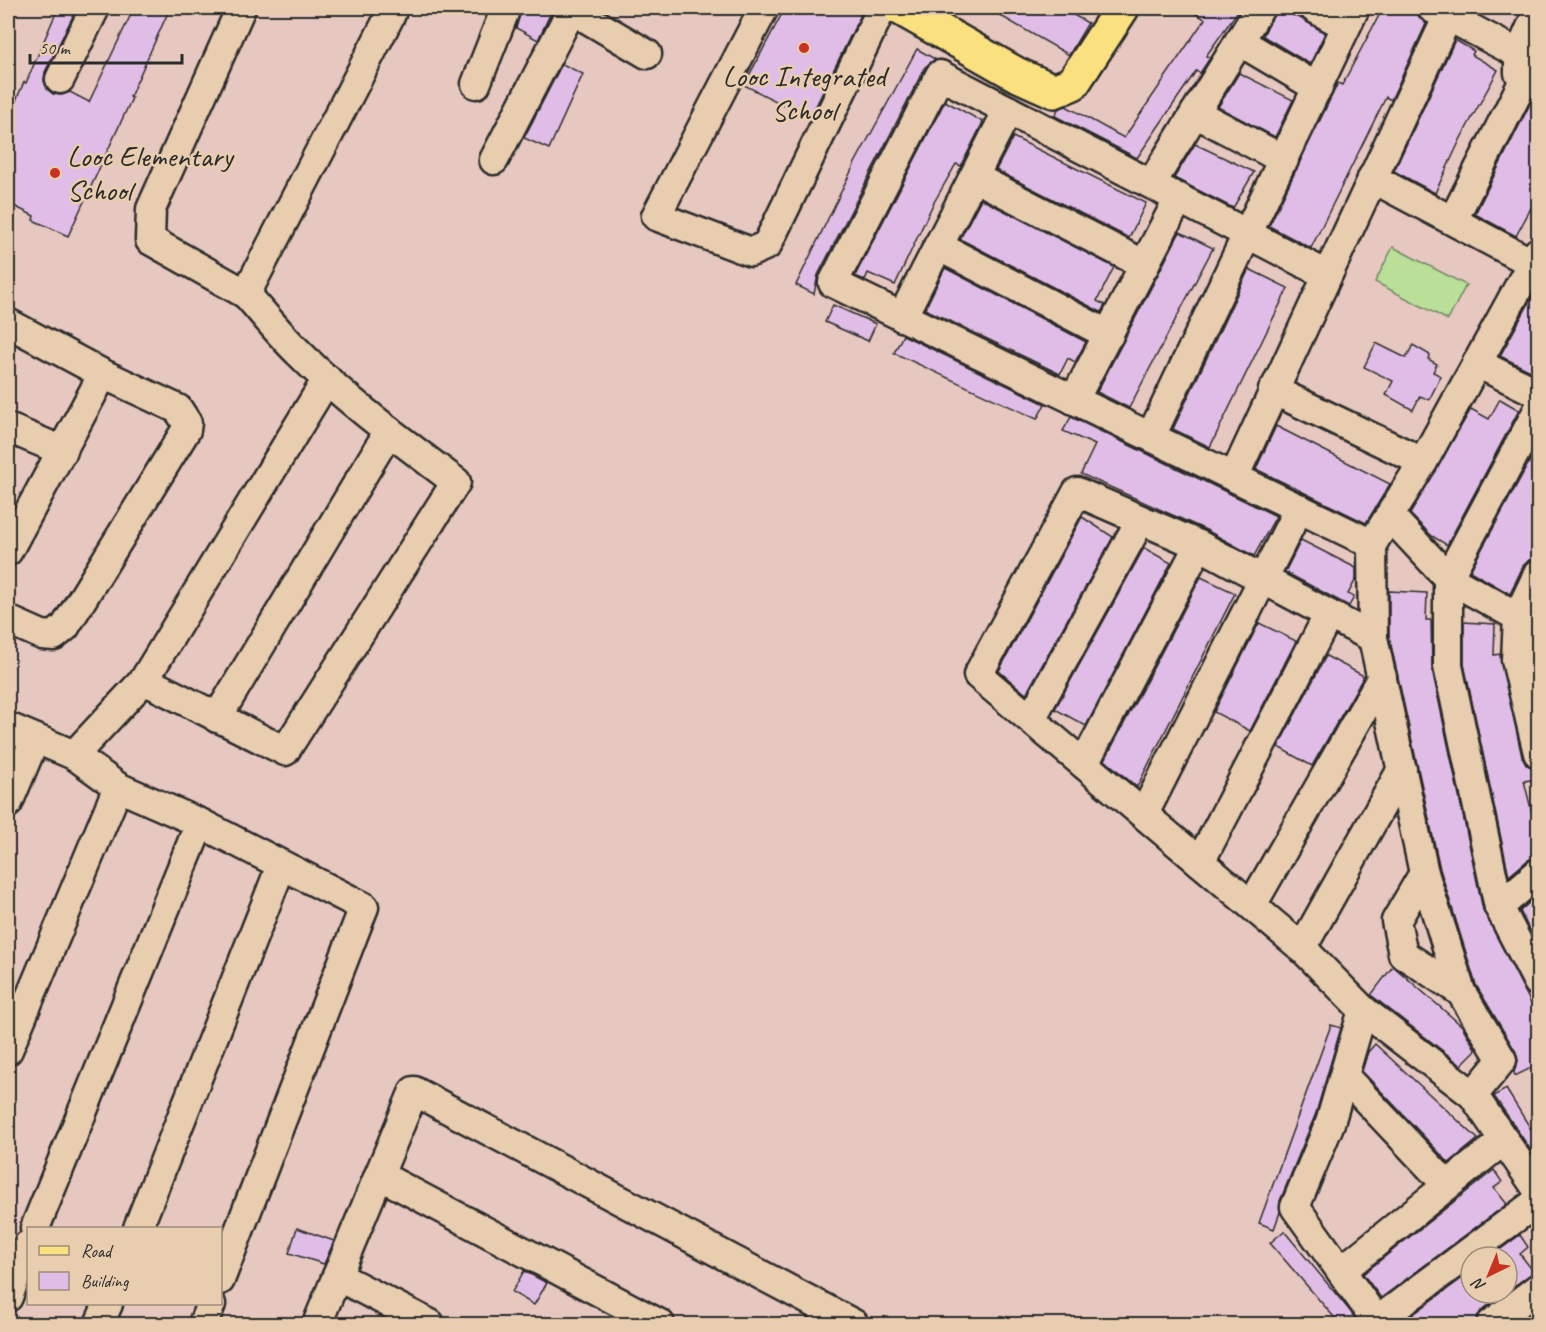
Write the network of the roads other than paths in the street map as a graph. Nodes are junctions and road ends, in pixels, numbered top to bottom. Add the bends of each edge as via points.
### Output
1 (95, 8) edge
2 (241, 8) edge
3 (387, 8) edge
4 (506, 8) edge
5 (570, 8) edge
6 (764, 8) edge
7 (882, 8) edge
8 (900, 8) edge
9 (1122, 8) edge
10 (1260, 8) edge
11 (1314, 8) edge
12 (1539, 11) edge
13 (1440, 12) edge
14 (1351, 16) edge
15 (1239, 41) junction
16 (647, 54) dead end
17 (1529, 70) edge
18 (60, 79) dead end
19 (476, 84) dead end
20 (1318, 88) junction
21 (1008, 110) junction
22 (1195, 113) junction
23 (494, 160) dead end
24 (1284, 160) junction
25 (974, 177) junction
26 (1372, 178) junction
27 (1151, 184) junction
28 (1179, 198) junction
29 (1454, 220) junction
30 (1248, 234) junction
31 (938, 246) junction
32 (1535, 258) edge
33 (1145, 265) junction
34 (1327, 275) junction
35 (246, 294) junction
36 (902, 317) junction
37 (8, 323) edge
38 (1109, 335) junction
39 (1477, 363) junction
40 (103, 374) junction
41 (327, 379) junction
42 (1272, 390) junction
43 (1539, 393) edge
44 (1074, 400) junction
45 (1539, 410) edge
46 (8, 428) edge
47 (389, 431) junction
48 (1151, 436) junction
49 (63, 451) junction
50 (1423, 462) junction
51 (1234, 477) junction
52 (1299, 508) junction
53 (1390, 516) junction
54 (1140, 521) junction
55 (1372, 544) junction
56 (1199, 545) junction
57 (8, 551) edge
58 (1539, 574) edge
59 (1263, 577) junction
60 (1448, 578) junction
61 (1328, 616) junction
62 (8, 620) edge
63 (1528, 622) edge
64 (1373, 638) junction
65 (1382, 677) junction
66 (144, 680) junction
67 (217, 718) junction
68 (1031, 719) junction
69 (8, 727) edge
70 (35, 740) junction
71 (1539, 753) edge
72 (74, 755) junction
73 (1084, 764) junction
74 (1402, 769) junction
75 (118, 787) junction
76 (8, 802) edge
77 (1144, 814) junction
78 (200, 823) junction
79 (1200, 862) junction
80 (281, 866) junction
81 (1424, 873) junction
82 (1539, 873) edge
83 (1252, 905) junction
84 (1499, 907) junction
85 (1302, 948) junction
86 (1538, 978) edge
87 (1461, 992) junction
88 (1363, 1010) junction
89 (8, 1050) edge
90 (1344, 1076) junction
91 (1473, 1095) junction
92 (1504, 1140) junction
93 (379, 1175) junction
94 (1446, 1184) junction
95 (1539, 1190) edge
96 (1539, 1201) edge
97 (35, 1227) edge
98 (138, 1227) edge
99 (27, 1248) edge
100 (1341, 1271) junction
101 (222, 1275) edge
102 (337, 1276) junction
103 (1539, 1288) edge
104 (8, 1297) edge
105 (108, 1305) edge
106 (211, 1305) edge
107 (1378, 1323) edge
108 (99, 1324) edge
109 (203, 1324) edge
110 (317, 1324) edge
111 (430, 1324) edge
112 (660, 1324) edge
113 (854, 1324) edge
114 (1491, 1324) edge

1 - 18 street
2 - 35 street via 151,209 150,240
3 - 35 street via 391,14
4 - 19 street
5 - 16 street
5 - 23 street
6 - 7 street via 656,216 751,252 767,245
8 - 9 main road via 1016,74 1054,91 1073,83
10 - 15 street
11 - 14 street
12 - 17 street
13 - 17 street
13 - 26 street
14 - 20 street
15 - 20 street
15 - 22 street
17 - 29 street
20 - 24 street
21 - 25 street
21 - 27 street
21 - 36 street via 940,75 833,283
22 - 24 street
22 - 27 street
24 - 30 street
25 - 31 street
25 - 33 street
26 - 29 street
26 - 34 street
27 - 28 street
28 - 30 street
28 - 33 street
29 - 32 street
30 - 34 street
30 - 48 street
31 - 36 street
31 - 38 street
32 - 39 street
33 - 38 street
34 - 42 street
35 - 41 street
36 - 44 street
37 - 40 street
38 - 44 street
39 - 43 street
39 - 50 street
40 - 49 street
40 - 62 street via 178,409 187,423 186,430 65,627 54,636 42,635
41 - 47 street
41 - 66 street
42 - 50 street
42 - 51 street
44 - 48 street
45 - 60 street
46 - 49 street
47 - 67 street
47 - 67 street via 456,482 285,750
48 - 51 street
49 - 57 street
50 - 53 street
51 - 52 street
52 - 55 street
52 - 59 street
53 - 55 street
53 - 60 street
54 - 56 street
54 - 68 street
54 - 68 street via 1077,492 978,675
55 - 64 street
56 - 59 street
56 - 73 street
58 - 63 street
59 - 61 street
59 - 77 street
60 - 63 street
60 - 84 street via 1448,666
61 - 64 street
61 - 79 street
63 - 71 street via 1516,660
64 - 65 street
65 - 74 street
65 - 83 street
66 - 67 street
66 - 72 street
68 - 73 street
69 - 70 street
70 - 72 street
70 - 76 street
72 - 75 street
73 - 77 street
74 - 81 street
74 - 85 street
75 - 78 street
75 - 89 street
77 - 79 street
78 - 80 street
78 - 97 street
79 - 83 street
80 - 98 street
80 - 101 street via 364,907
81 - 87 street
81 - 87 street via 1396,921 1403,954
82 - 84 street
83 - 85 street
84 - 86 street
85 - 88 street
87 - 91 street via 1502,1060
88 - 90 street
88 - 91 street
90 - 94 street
90 - 100 street via 1330,1123 1295,1207
91 - 92 street
92 - 94 street
92 - 95 street
93 - 102 street
93 - 112 street
93 - 113 street via 414,1091
94 - 100 street
96 - 107 street
99 - 104 street
100 - 107 street
102 - 110 street
102 - 111 street
103 - 114 street
105 - 108 street
106 - 109 street

